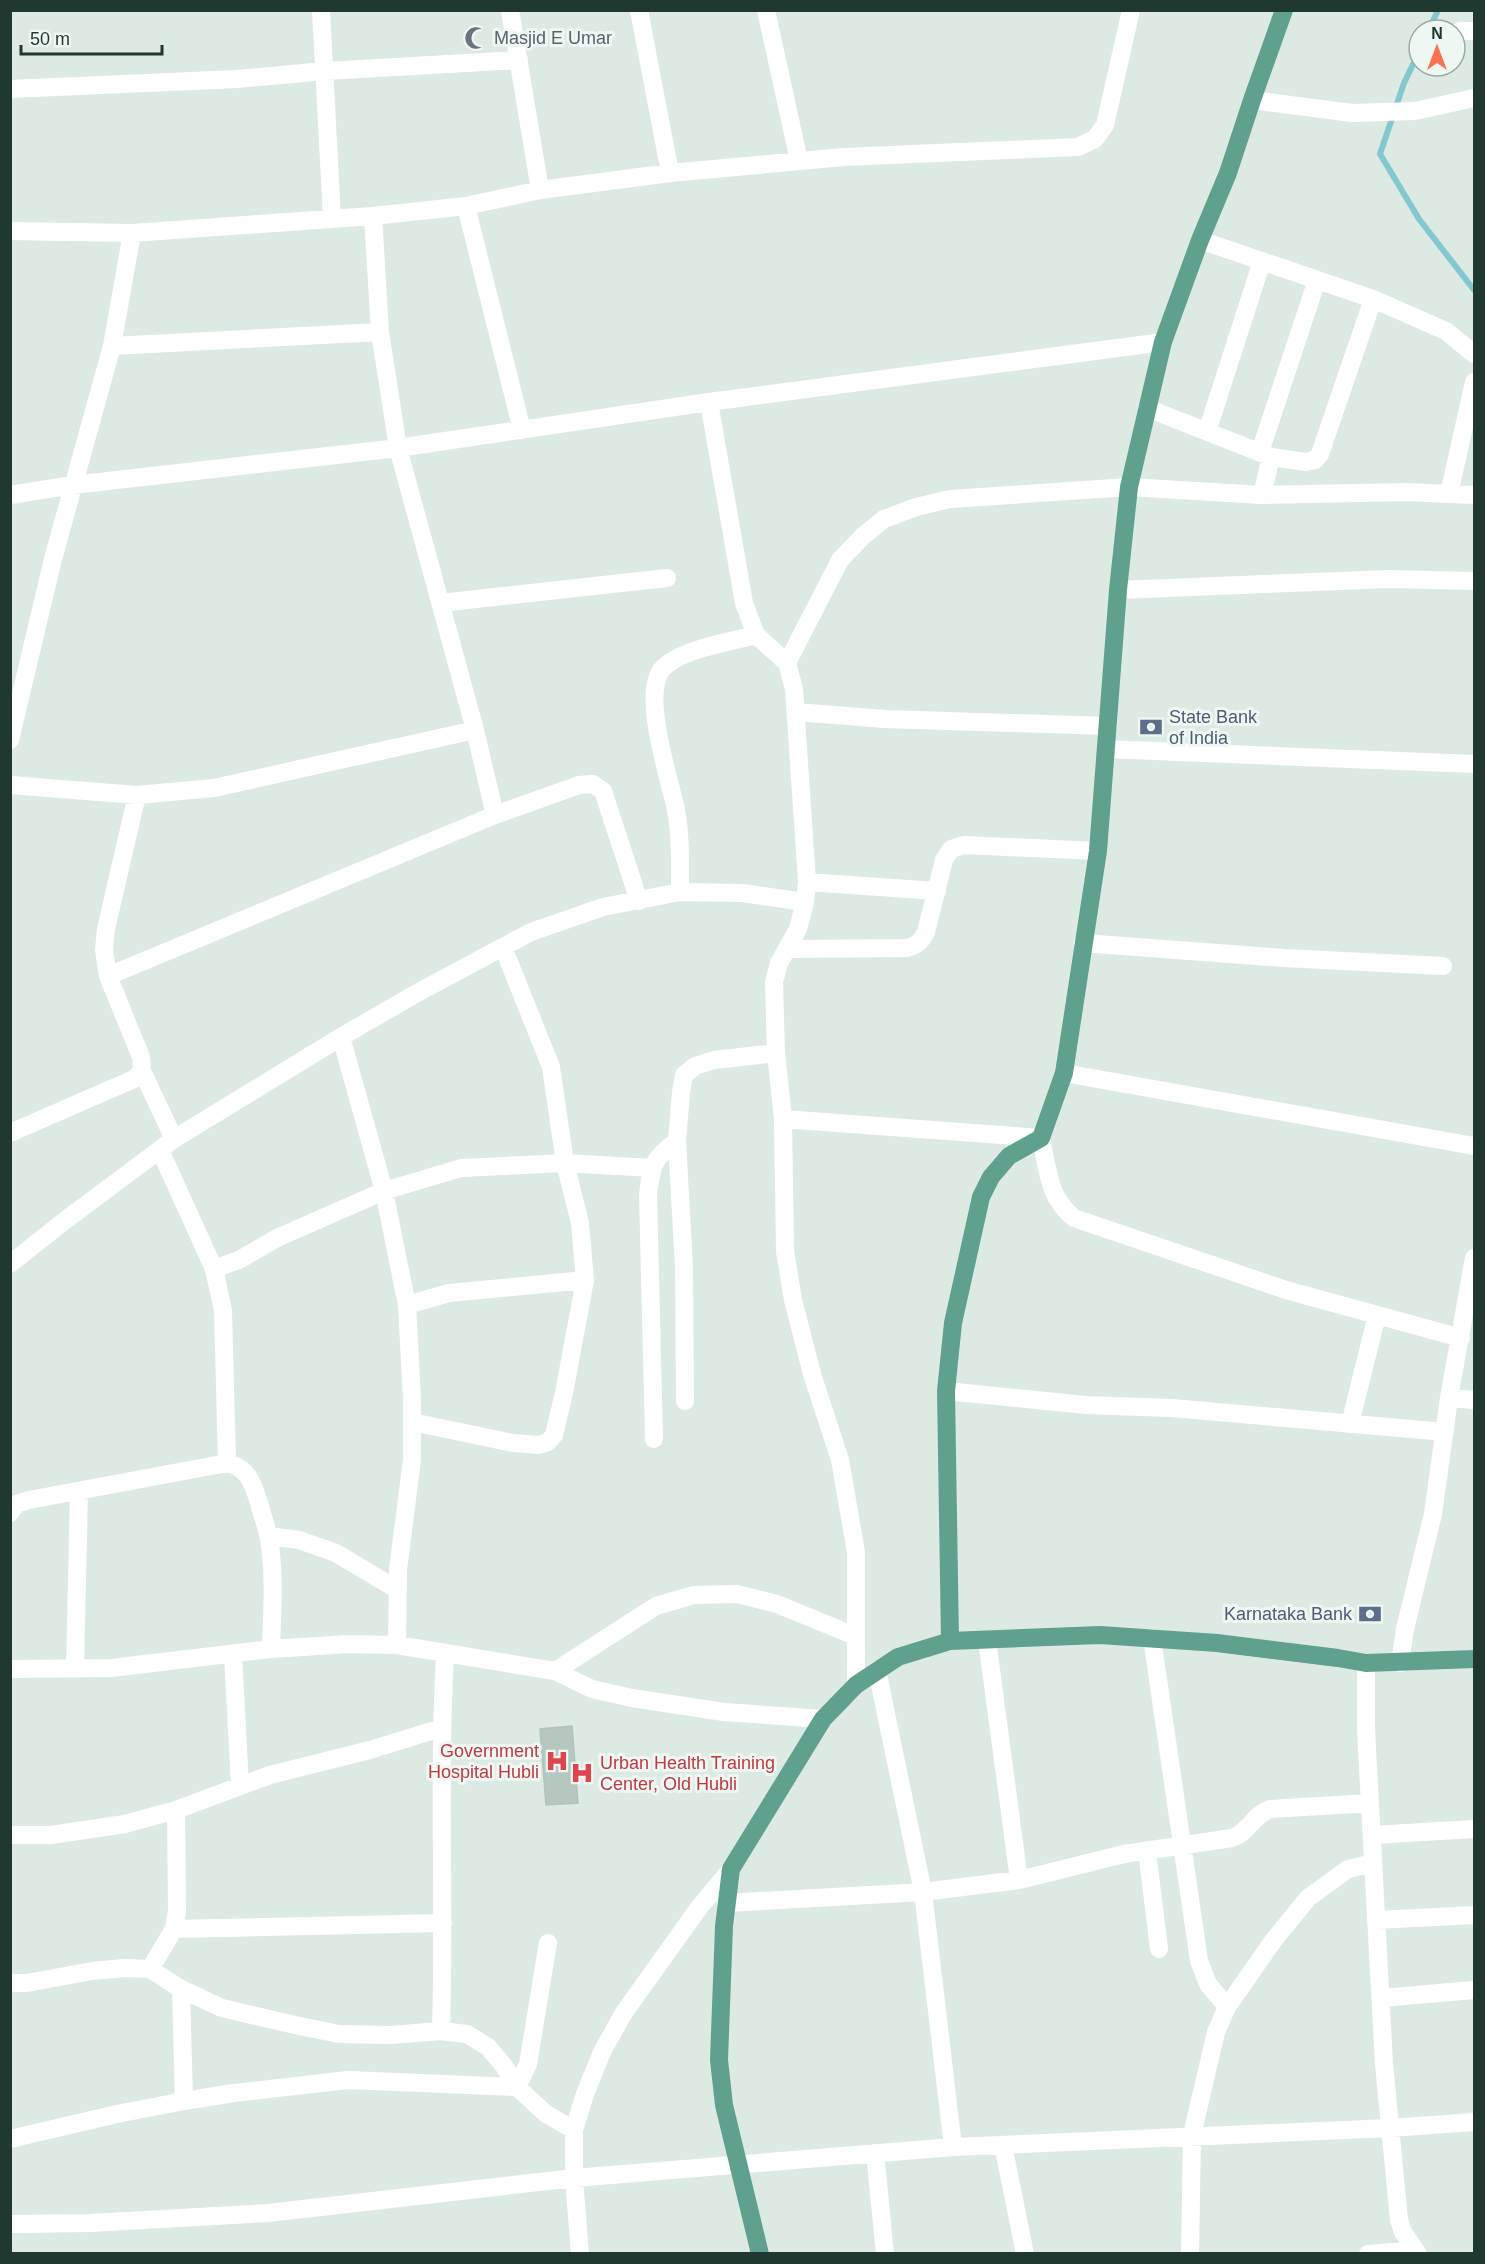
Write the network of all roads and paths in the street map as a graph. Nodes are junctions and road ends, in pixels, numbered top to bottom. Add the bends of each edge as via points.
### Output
1 (321, 10) edge
2 (510, 10) edge
3 (639, 10) edge
4 (766, 10) edge
5 (1131, 10) edge
6 (1284, 10) edge
7 (519, 60) junction
8 (325, 71) junction
9 (10, 89) edge
10 (1474, 98) edge
11 (1252, 100) junction
12 (799, 161) junction
13 (670, 173) junction
14 (540, 190) junction
15 (466, 206) junction
16 (373, 216) junction
17 (332, 218) junction
18 (10, 231) edge
19 (132, 232) junction
20 (1200, 240) junction
21 (1262, 261) junction
22 (1317, 280) junction
23 (1373, 299) junction
24 (380, 333) junction
25 (1163, 342) junction
26 (112, 346) junction
27 (1474, 354) edge
28 (1474, 382) edge
29 (709, 402) junction
30 (1148, 408) junction
31 (522, 430) junction
32 (1207, 432) junction
33 (398, 448) junction
34 (1265, 454) junction
35 (73, 485) junction
36 (1129, 487) junction
37 (1449, 494) junction
38 (10, 495) edge
39 (1262, 495) junction
40 (1474, 495) edge
41 (667, 579) dead end
42 (1474, 581) edge
43 (1118, 590) junction
44 (440, 603) junction
45 (756, 635) junction
46 (787, 663) junction
47 (796, 712) junction
48 (1108, 726) junction
49 (475, 730) junction
50 (10, 740) edge
51 (1106, 749) junction
52 (1474, 764) edge
53 (10, 785) edge
54 (138, 795) junction
55 (495, 815) junction
56 (1098, 851) junction
57 (807, 882) junction
58 (936, 891) junction
59 (680, 892) junction
60 (639, 900) junction
61 (805, 902) junction
62 (1083, 943) junction
63 (503, 947) junction
64 (788, 949) junction
65 (1443, 966) dead end
66 (108, 976) junction
67 (341, 1037) junction
68 (776, 1053) junction
69 (142, 1071) junction
70 (1064, 1073) junction
71 (783, 1119) junction
72 (10, 1133) edge
73 (1041, 1138) junction
74 (677, 1141) junction
75 (167, 1145) junction
76 (1474, 1146) edge
77 (565, 1163) junction
78 (652, 1168) junction
79 (384, 1191) junction
80 (10, 1264) edge
81 (1474, 1264) edge
82 (214, 1269) junction
83 (585, 1280) junction
84 (407, 1305) junction
85 (1377, 1315) junction
86 (1461, 1338) junction
87 (946, 1391) junction
88 (1449, 1398) junction
89 (1474, 1400) edge
90 (685, 1401) dead end
91 (412, 1422) junction
92 (1350, 1424) junction
93 (1444, 1432) junction
94 (654, 1439) dead end
95 (227, 1463) junction
96 (80, 1492) junction
97 (10, 1513) edge
98 (269, 1536) junction
99 (398, 1590) junction
100 (855, 1636) junction
101 (1152, 1638) junction
102 (987, 1640) junction
103 (950, 1641) junction
104 (397, 1645) junction
105 (271, 1649) junction
106 (233, 1654) junction
107 (445, 1654) junction
108 (1474, 1659) edge
109 (1400, 1663) junction
110 (1366, 1664) junction
111 (75, 1668) junction
112 (10, 1669) edge
113 (877, 1670) junction
114 (555, 1671) junction
115 (856, 1685) junction
116 (823, 1719) junction
117 (441, 1728) junction
118 (240, 1786) junction
119 (1370, 1803) junction
120 (176, 1810) junction
121 (1474, 1829) edge
122 (10, 1835) edge
123 (1372, 1835) junction
124 (1181, 1845) junction
125 (1147, 1851) junction
126 (1373, 1863) junction
127 (731, 1869) junction
128 (1019, 1880) junction
129 (923, 1892) junction
130 (726, 1903) junction
131 (1474, 1915) edge
132 (1376, 1920) junction
133 (443, 1923) junction
134 (174, 1929) junction
135 (548, 1943) dead end
136 (1159, 1949) dead end
137 (150, 1969) junction
138 (10, 1983) edge
139 (181, 1989) junction
140 (1474, 1990) edge
141 (1381, 1998) junction
142 (1227, 2007) junction
143 (441, 2031) junction
144 (517, 2087) junction
145 (184, 2101) junction
146 (1474, 2122) edge
147 (1390, 2128) junction
148 (574, 2130) junction
149 (1192, 2135) junction
150 (10, 2139) edge
151 (1003, 2145) junction
152 (953, 2147) junction
153 (874, 2153) junction
154 (739, 2164) junction
155 (574, 2178) junction
156 (10, 2224) edge
157 (1416, 2252) edge
158 (580, 2253) edge
159 (760, 2253) edge
160 (885, 2253) edge
161 (1025, 2253) edge
162 (1190, 2253) edge
163 (1368, 2253) edge

1 - 8 street
2 - 7 street
3 - 13 street
4 - 12 street
5 - 12 street via 1105,125 1095,139 1078,147
6 - 11 main road
7 - 8 street
7 - 14 street
8 - 9 street
8 - 17 street
10 - 11 street via 1415,111 1352,113
11 - 20 main road
12 - 13 street
13 - 14 street
14 - 15 street
15 - 16 street
15 - 31 street
16 - 17 street
16 - 24 street
17 - 19 street
18 - 19 street
19 - 26 street
20 - 21 street
20 - 25 main road
21 - 22 street
21 - 32 street
22 - 23 street
22 - 34 street
23 - 27 street via 1446,331
23 - 34 street via 1316,460 1306,462
24 - 26 street
24 - 33 street
25 - 29 street
25 - 30 main road
26 - 35 street
28 - 37 street
29 - 31 street
29 - 45 street via 744,603
30 - 32 street
30 - 36 main road
31 - 33 street
32 - 34 street
33 - 35 street
33 - 44 street
34 - 39 street
35 - 38 street
35 - 50 street
36 - 39 street
36 - 43 main road
36 - 46 street via 950,499 884,519 840,560
37 - 39 street
37 - 40 street
41 - 44 street
42 - 43 street via 1389,579
43 - 48 main road
44 - 49 street
45 - 46 street
45 - 59 street via 672,661 661,670 655,684 655,711 676,811
46 - 47 street via 795,689
47 - 48 street via 885,719
47 - 57 street
48 - 51 main road
49 - 54 street via 214,788
49 - 55 street
51 - 52 street
51 - 56 main road
53 - 54 street
54 - 66 street via 106,929
55 - 60 street via 579,785 593,784 603,791
55 - 66 street
56 - 58 street via 964,845 951,849 944,860
56 - 62 main road
57 - 58 street
57 - 61 street
58 - 64 street via 926,932 915,946
59 - 60 street
59 - 61 street via 742,893
60 - 63 street via 580,914
61 - 64 street
62 - 65 street
62 - 70 main road
63 - 67 street
63 - 77 street via 551,1067
64 - 68 street via 774,982
66 - 69 street via 141,1057
67 - 75 street
67 - 79 street
68 - 71 street
68 - 74 street via 714,1060 695,1066 684,1075
69 - 72 street via 134,1079
69 - 75 street
70 - 73 main road
70 - 76 street
71 - 73 street
71 - 100 street via 785,1251 812,1374 840,1460 855,1552
73 - 85 street via 1053,1192 1061,1208 1074,1218 1286,1290
73 - 87 main road via 1009,1156 991,1177 981,1197 953,1323
74 - 78 street via 661,1152
74 - 90 street via 684,1268
75 - 80 street
75 - 82 street
77 - 78 street
77 - 79 street via 461,1168
77 - 83 street via 580,1223
78 - 94 street via 648,1194
79 - 82 street
79 - 84 street
81 - 86 street
82 - 95 street via 223,1310
83 - 84 street via 449,1293
83 - 91 street via 564,1393 554,1435 548,1442 529,1446
84 - 91 street
85 - 86 street
85 - 92 street
86 - 88 street
87 - 92 street
87 - 103 main road
88 - 89 street
88 - 93 street
91 - 99 street via 412,1460
92 - 93 street
93 - 109 street via 1433,1514
95 - 96 street
95 - 98 street via 244,1469 252,1481
96 - 97 street via 29,1500 16,1504
96 - 111 street
98 - 99 street via 299,1540 336,1553
98 - 105 street via 273,1571
99 - 104 street
100 - 114 street via 777,1604 737,1594 694,1595 656,1606
100 - 115 street
101 - 102 main road via 1100,1635
101 - 110 main road
101 - 124 street
102 - 103 main road
102 - 128 street
103 - 113 main road via 898,1657
104 - 105 street
104 - 107 street
105 - 106 street
106 - 111 street via 111,1668
106 - 118 street
107 - 114 street
107 - 117 street
108 - 109 main road
109 - 110 main road
110 - 119 street
111 - 112 street
113 - 115 main road
113 - 129 street
114 - 116 street via 592,1689 632,1698 724,1712
115 - 116 main road
116 - 127 main road
117 - 118 street
117 - 133 street
118 - 120 street
119 - 123 street
119 - 124 street via 1270,1809 1261,1812 1243,1834
120 - 122 street via 125,1824 51,1835
120 - 134 street
121 - 123 street
123 - 126 street
124 - 125 street
124 - 142 street via 1203,1974
125 - 128 street
125 - 136 street
126 - 132 street
126 - 142 street via 1348,1869 1308,1898
127 - 130 main road
127 - 148 street via 623,2014 602,2052
128 - 129 street
129 - 130 street
129 - 152 street
130 - 154 main road via 719,2060 724,2105
131 - 132 street
132 - 141 street
133 - 134 street
133 - 143 street
134 - 137 street
135 - 144 street via 528,2064
137 - 138 street via 92,1971
137 - 139 street
139 - 143 street via 222,2008 339,2034
139 - 145 street
140 - 141 street
141 - 147 street
142 - 149 street via 1216,2032
143 - 144 street via 467,2034 488,2047
144 - 145 street via 348,2080
144 - 148 street via 546,2114
145 - 150 street
146 - 147 street
147 - 149 street
147 - 157 street via 1399,2220
148 - 155 street
149 - 151 street
149 - 162 street
151 - 152 street
151 - 161 street
152 - 153 street
153 - 154 street
153 - 160 street
154 - 155 street
154 - 159 main road
155 - 156 street via 268,2213
155 - 158 street
157 - 163 street

